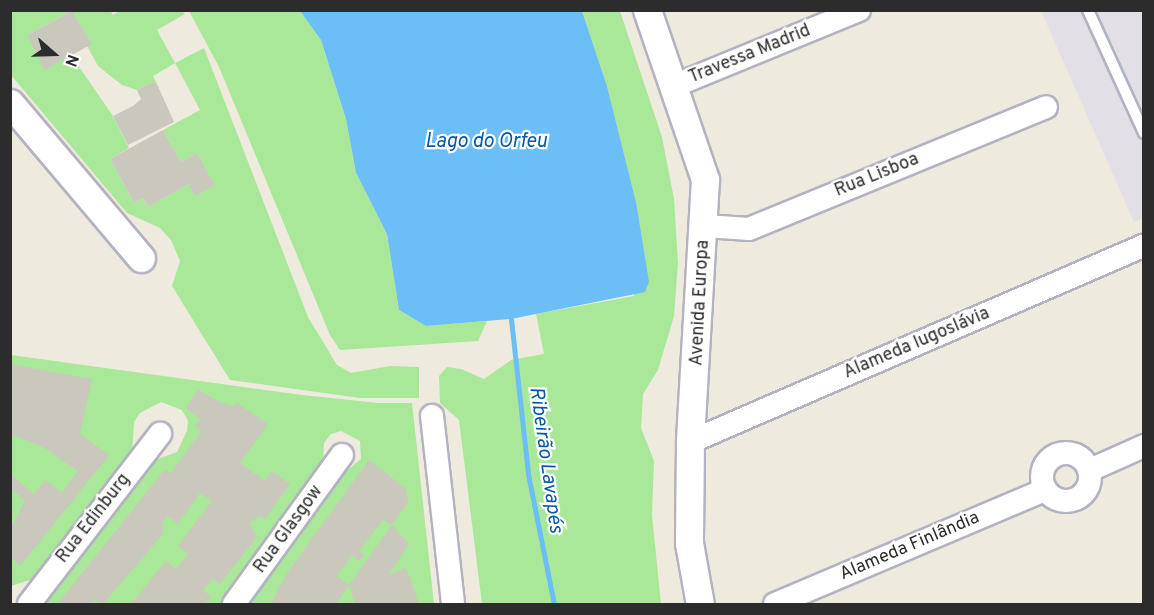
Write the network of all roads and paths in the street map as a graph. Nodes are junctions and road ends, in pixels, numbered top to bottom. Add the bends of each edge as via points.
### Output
1 (647, 10) edge
2 (859, 10) edge
3 (1088, 10) edge
4 (674, 86) junction
5 (1143, 100) edge
6 (10, 103) edge
7 (1132, 104) junction
8 (1046, 107) dead end
9 (1143, 133) edge
10 (705, 226) junction
11 (1143, 246) edge
12 (141, 258) dead end
13 (432, 416) dead end
14 (160, 434) dead end
15 (690, 442) junction
16 (1143, 446) edge
17 (342, 455) dead end
18 (1090, 470) junction
19 (1045, 490) junction
20 (29, 604) edge
21 (234, 604) edge
22 (453, 604) edge
23 (700, 604) edge
24 (775, 604) edge

1 - 4 street, Avenida Europa
2 - 4 street, Travessa Madrid
3 - 7 lane
4 - 10 street, Avenida Europa via 701,158
5 - 7 lane
6 - 12 street
7 - 9 lane
8 - 10 street, Rua Lisboa via 749,229
10 - 15 street, Avenida Europa
11 - 15 street, Alameda Iugoslávia
13 - 22 street
14 - 20 street, Rua Edinburg
15 - 23 street, Avenida Europa via 689,543
16 - 18 street
17 - 21 street, Rua Glasgow
18 - 19 street via 1085,492 1073,501 1057,500
18 - 19 street via 1073,454 1056,455 1042,474
19 - 24 street, Alameda Finlândia

